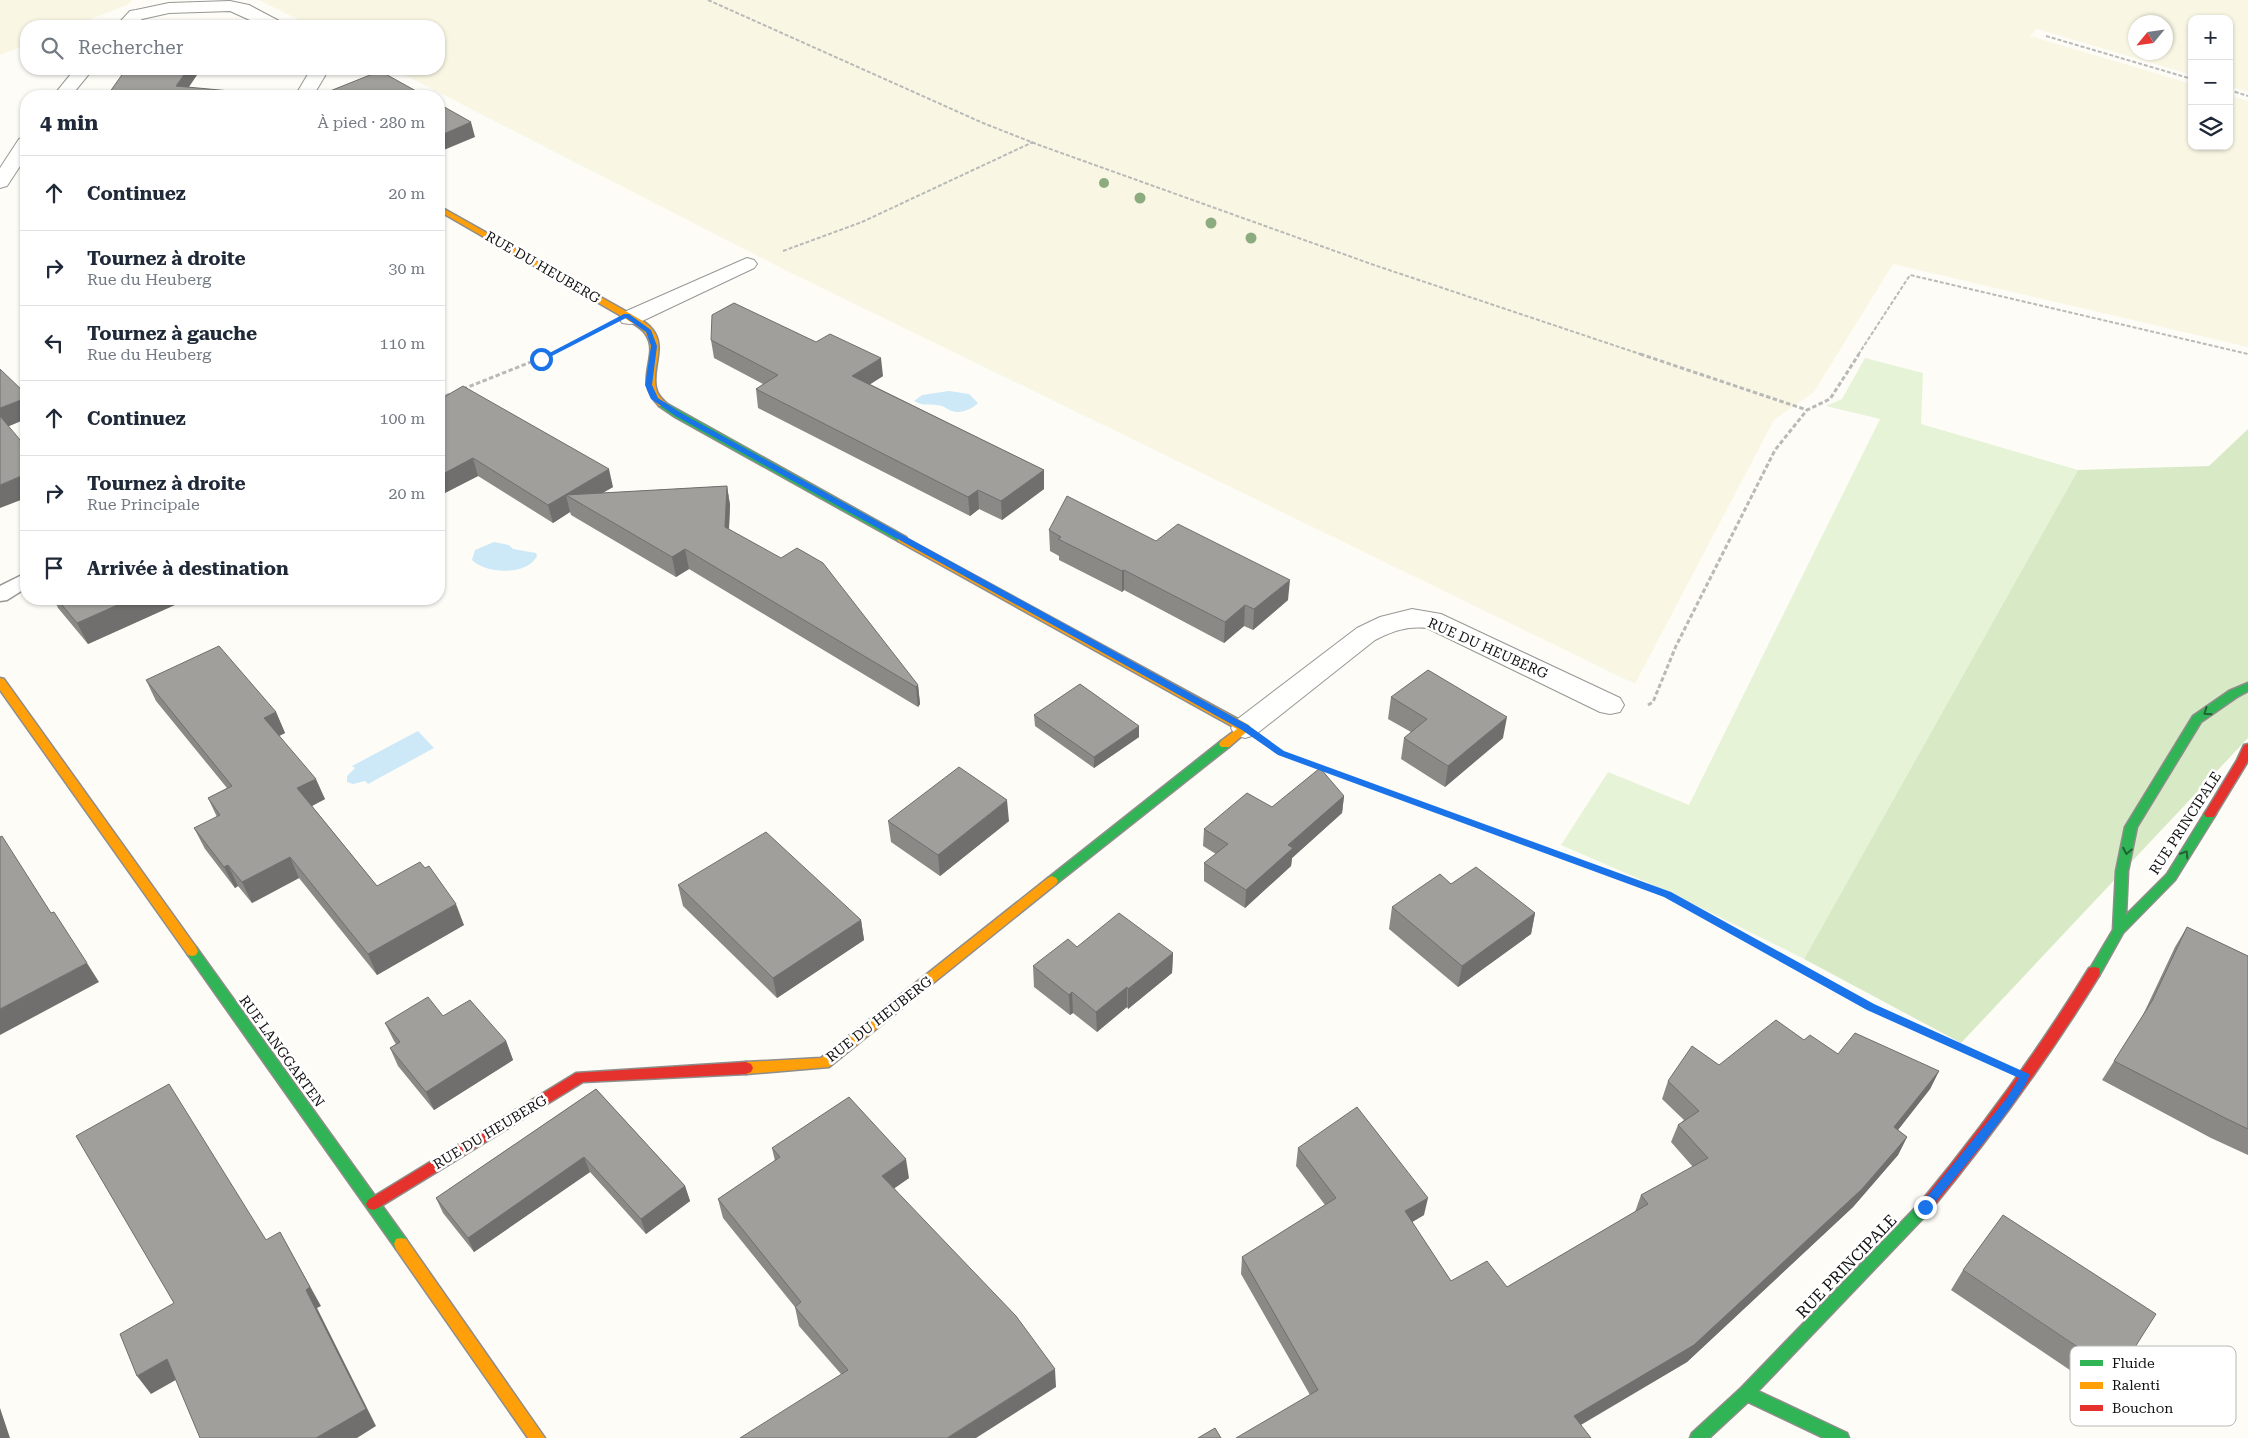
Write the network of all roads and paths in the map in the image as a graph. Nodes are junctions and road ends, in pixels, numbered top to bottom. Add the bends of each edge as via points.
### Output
1 (708, 0) edge
2 (130, 20) edge
3 (264, 20) edge
4 (2046, 36) dead end
5 (79, 75) edge
6 (316, 75) edge
7 (2188, 78) edge
8 (67, 90) edge
9 (308, 90) edge
10 (2233, 91) edge
11 (2248, 96) edge
12 (1033, 142) junction
13 (20, 152) edge
14 (0, 182) edge
15 (445, 211) edge
16 (747, 264) joint
17 (628, 316) junction
18 (2248, 354) edge
19 (445, 396) edge
20 (1807, 410) junction
21 (20, 582) edge
22 (0, 594) edge
23 (0, 682) edge
24 (2248, 687) edge
25 (1610, 705) joint
26 (1245, 728) junction
27 (2248, 748) edge
28 (2119, 930) junction
29 (2026, 1077) junction
30 (373, 1204) junction
31 (1746, 1393) junction
32 (537, 1438) edge
33 (1698, 1438) edge
34 (1841, 1438) edge

1 - 12 path via 982,123
2 - 3 street via 169,8 230,6
4 - 7 path
5 - 8 street
6 - 9 street
10 - 11 path
12 - 16 path via 862,222
12 - 20 path via 1384,268
13 - 14 street
15 - 17 street, RUE DU HEUBERG
16 - 17 street
17 - 19 path via 541,359
17 - 26 street, RUE DU HEUBERG via 649,331 654,346 649,385 655,399 678,415
18 - 20 path via 1910,275 1830,399
20 - 25 path via 1775,450 1676,646 1653,702 1643,708
21 - 22 lane
23 - 30 street, RUE LANGGARTEN
24 -> 28 street, RUE PRINCIPALE via 2197,719 2131,827 2122,871
25 - 26 street, RUE DU HEUBERG via 1432,620 1412,618 1389,623 1366,634
26 - 29 path via 1281,753 1668,895 1870,1007
26 - 30 street, RUE DU HEUBERG via 824,1063 581,1077
28 -> 27 street, RUE PRINCIPALE via 2171,877
28 - 29 street, RUE PRINCIPALE via 2064,1022
29 - 31 street, RUE PRINCIPALE via 1925,1207
30 - 32 street, RUE LANGGARTEN
31 - 33 street, RUE PRINCIPALE
31 - 34 street

